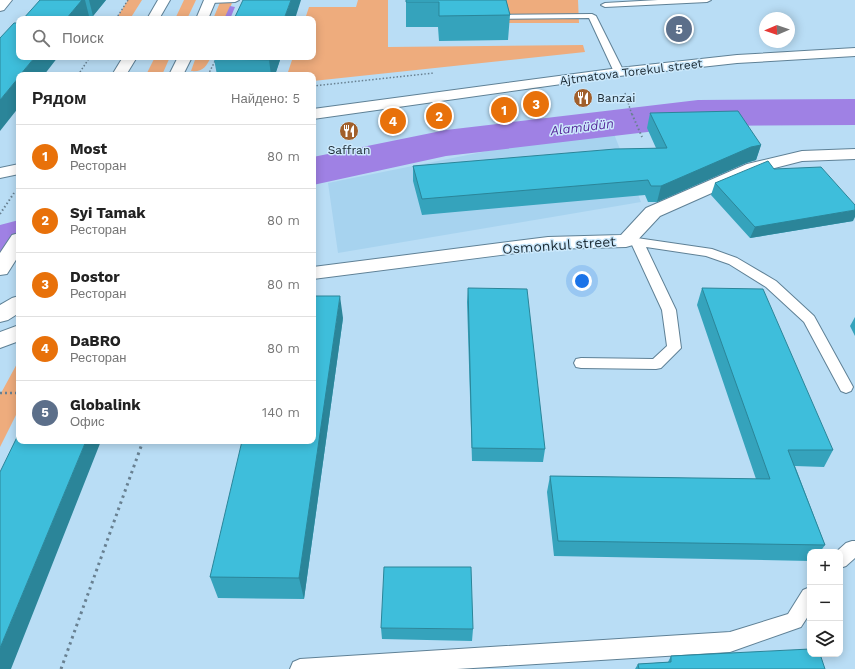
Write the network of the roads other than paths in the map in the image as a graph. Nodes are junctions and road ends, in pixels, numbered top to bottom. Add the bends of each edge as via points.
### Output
1 (6, 0) edge
2 (164, 0) edge
3 (210, 0) edge
4 (235, 0) edge
5 (708, 0) edge
6 (608, 2) edge
7 (0, 7) edge
8 (155, 16) edge
9 (203, 16) edge
10 (592, 16) junction
11 (484, 18) edge
12 (855, 52) edge
13 (128, 60) edge
14 (183, 60) edge
15 (121, 72) edge
16 (177, 72) edge
17 (619, 72) junction
18 (316, 114) edge
19 (855, 154) edge
20 (16, 170) edge
21 (0, 173) edge
22 (632, 242) junction
23 (16, 243) edge
24 (0, 269) edge
25 (316, 273) edge
26 (16, 305) edge
27 (0, 315) edge
28 (16, 334) edge
29 (0, 340) edge
30 (581, 363) dead end
31 (846, 386) dead end
32 (855, 549) edge
33 (843, 557) edge
34 (807, 601) edge
35 (300, 669) edge

1 - 7 street
2 - 8 street
3 - 4 lane
3 - 9 street
5 - 6 lane
6 - 10 lane
10 - 11 lane
10 - 17 lane
12 - 17 street, Ajtmatova Torekul street via 737,59
13 - 15 street
14 - 16 street
17 - 18 street, Ajtmatova Torekul street
19 - 22 street, Osmonkul street via 802,156 753,168 653,212
20 - 21 street
22 - 25 street, Osmonkul street via 548,244
22 - 30 lane via 668,310 674,348 656,364
22 - 31 lane via 708,252 733,261 771,284 809,319
23 - 24 street
26 - 27 street
28 - 29 street
32 - 33 lane
34 - 35 lane via 794,621 730,642

